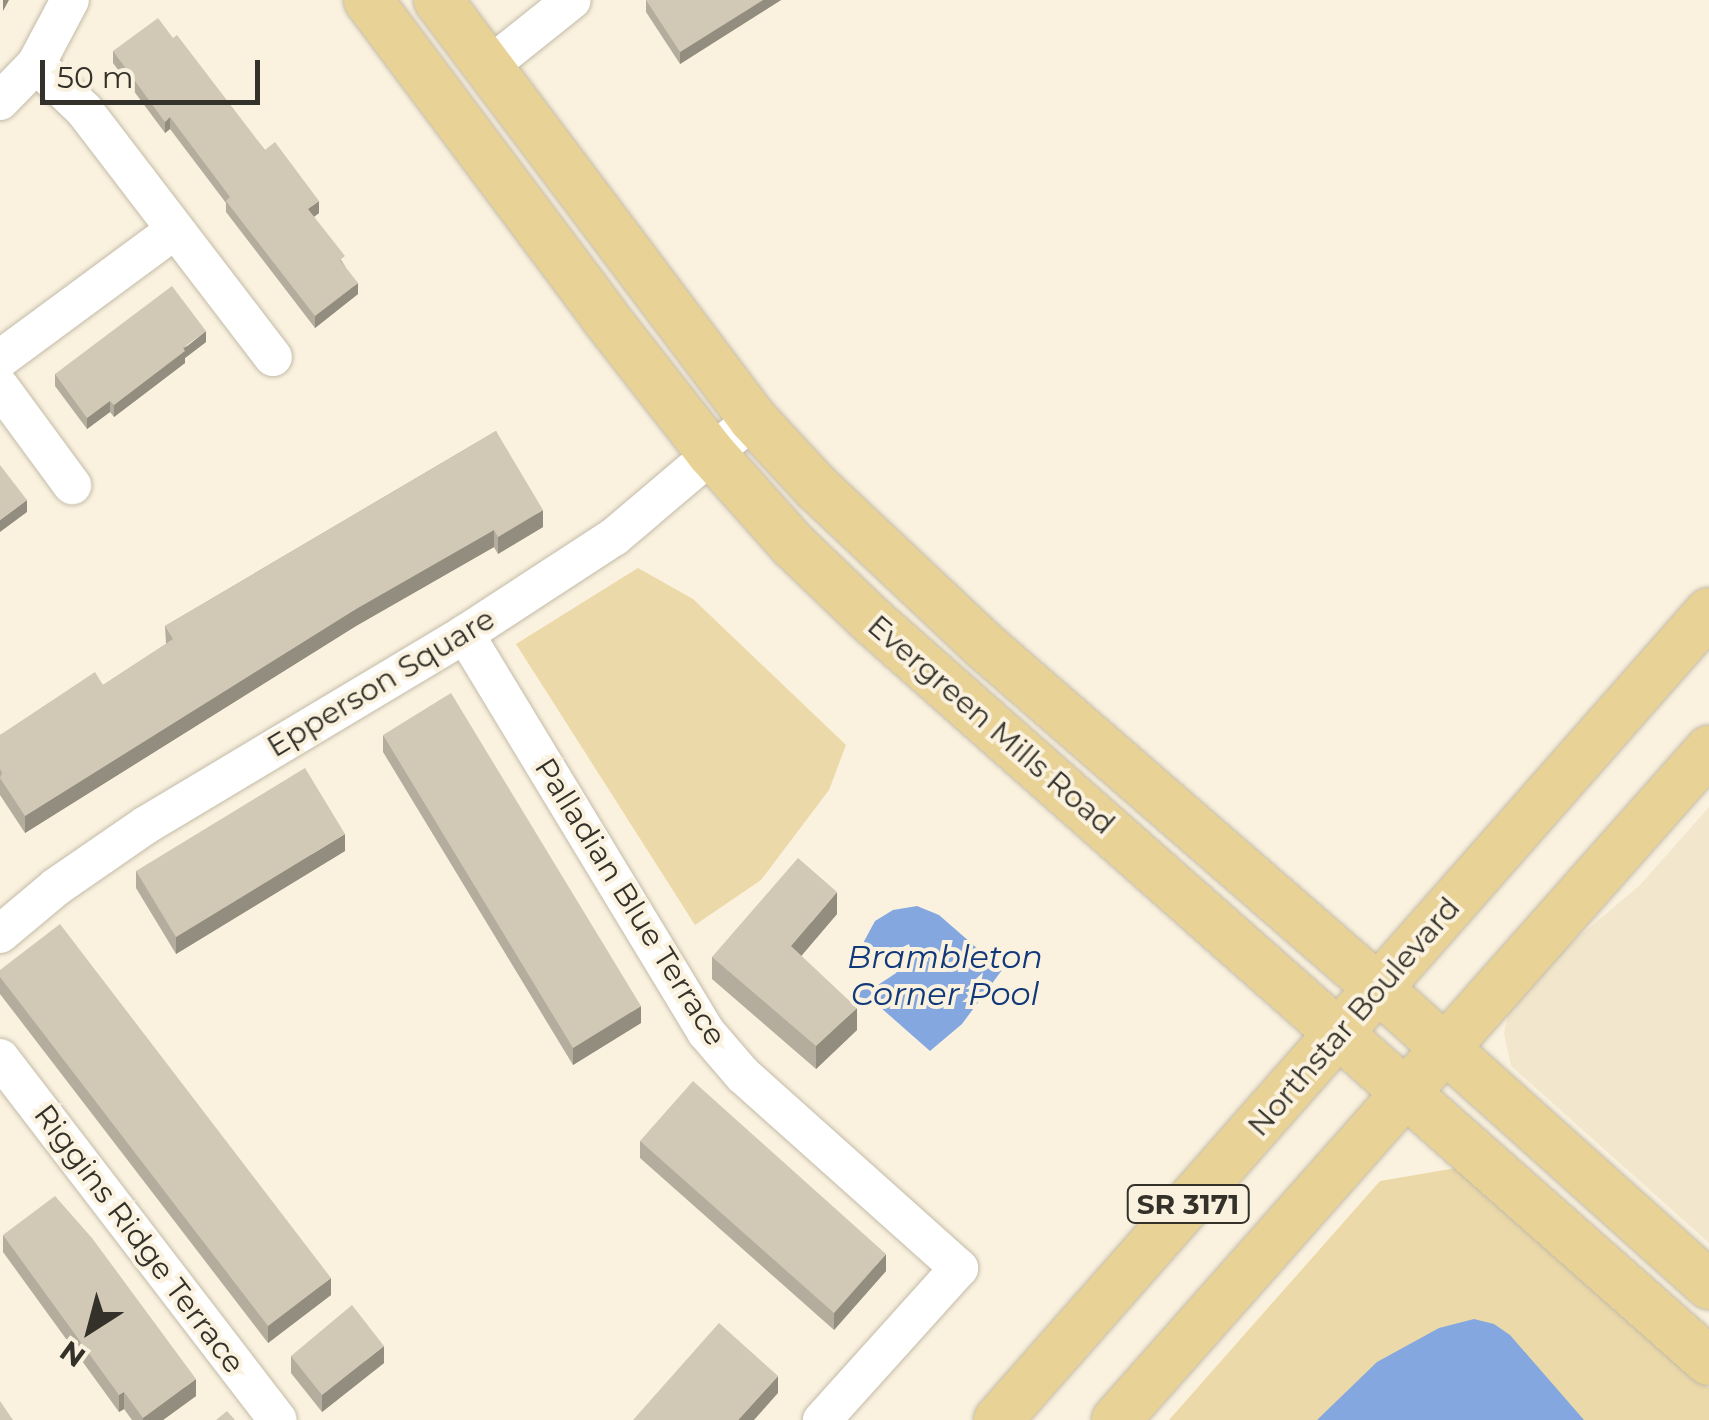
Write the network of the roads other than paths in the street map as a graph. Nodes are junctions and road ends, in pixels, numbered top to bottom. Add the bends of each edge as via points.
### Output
1 (70, 0) edge
2 (368, 0) edge
3 (438, 0) edge
4 (572, 0) edge
5 (36, 64) junction
6 (488, 67) junction
7 (0, 101) edge
8 (174, 230) junction
9 (273, 357) dead end
10 (0, 359) edge
11 (0, 387) edge
12 (754, 419) junction
13 (712, 453) junction
14 (72, 485) dead end
15 (1709, 612) edge
16 (465, 634) junction
17 (1709, 750) edge
18 (0, 934) edge
19 (1378, 988) junction
20 (1341, 1033) junction
21 (1447, 1050) junction
22 (0, 1058) edge
23 (1408, 1092) junction
24 (1709, 1286) edge
25 (1709, 1361) edge
26 (278, 1420) edge
27 (822, 1420) edge
28 (998, 1420) edge
29 (1116, 1420) edge

1 - 5 street
2 - 13 main road, Evergreen Mills Road
3 - 6 main road, Evergreen Mills Road
4 - 6 street
5 - 7 street
5 - 8 street via 84,110
6 - 12 main road, Evergreen Mills Road
8 - 9 street
8 - 10 street
11 - 14 street
12 - 13 street, Epperson Square
12 - 19 main road, Evergreen Mills Road via 877,549
13 - 16 street, Epperson Square via 614,536
13 - 20 main road, Evergreen Mills Road via 870,619
15 - 19 main road, Northstar Boulevard / SR 3171
16 - 18 street, Epperson Square via 146,826 56,886
16 - 27 street, Palladian Blue Terrace via 706,1032 743,1075 958,1268
17 - 21 main road, SR 3171
19 - 20 main road, Northstar Boulevard / SR 3171
19 - 21 main road, Evergreen Mills Road
20 - 23 main road, Evergreen Mills Road
20 - 28 main road, Northstar Boulevard / SR 3171
21 - 23 main road, SR 3171
21 - 24 main road, Evergreen Mills Road
22 - 26 street, Riggins Ridge Terrace
23 - 25 main road, Evergreen Mills Road
23 - 29 main road, SR 3171

